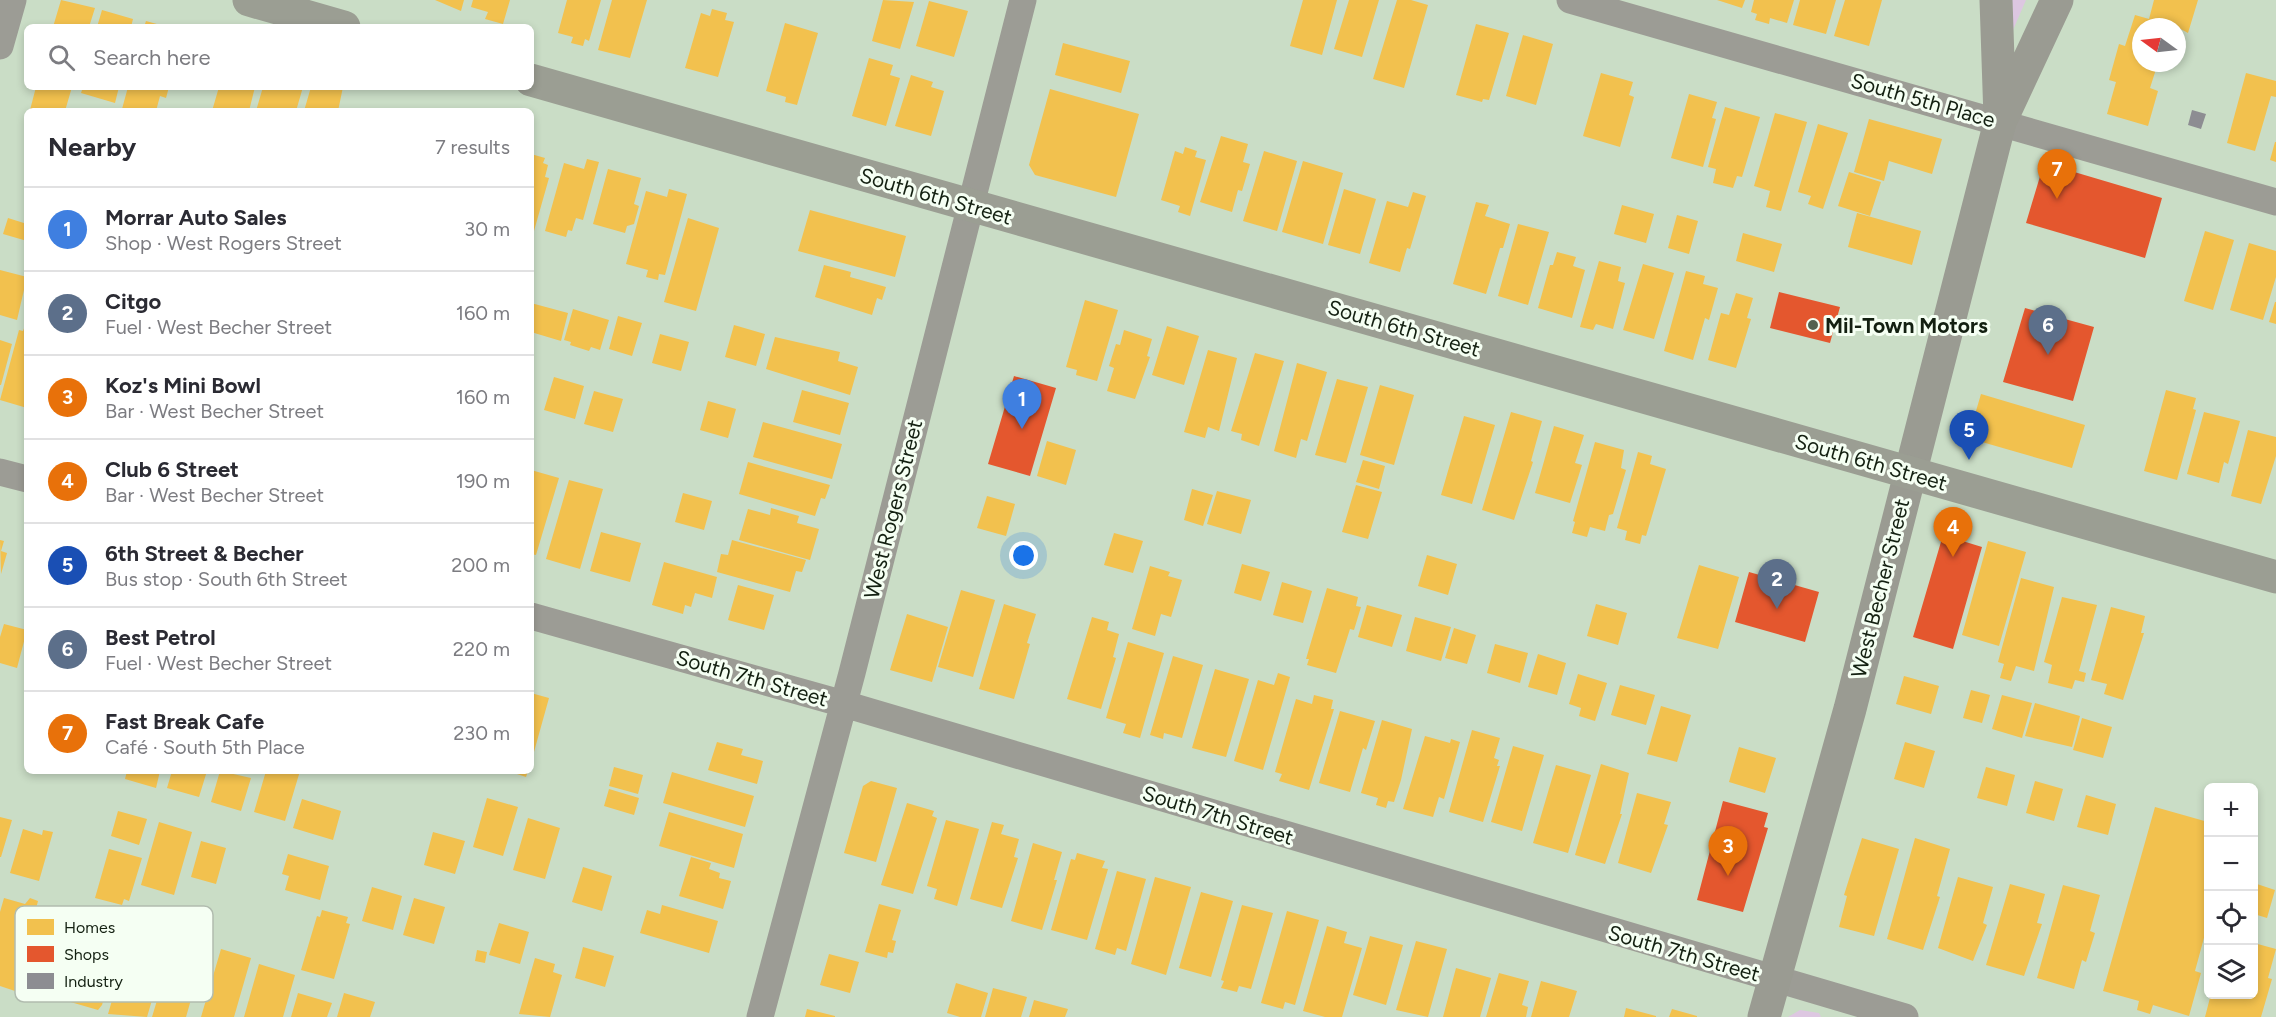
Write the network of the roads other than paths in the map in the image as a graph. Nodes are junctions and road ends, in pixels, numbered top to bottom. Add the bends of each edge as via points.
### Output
1 (13, 0) edge
2 (249, 0) edge
3 (1023, 0) edge
4 (1570, 0) edge
5 (1996, 0) edge
6 (2057, 0) edge
7 (333, 24) edge
8 (0, 46) edge
9 (534, 81) edge
10 (2000, 122) junction
11 (2276, 202) edge
12 (969, 205) junction
13 (0, 472) edge
14 (1909, 472) junction
15 (24, 478) edge
16 (2276, 577) edge
17 (534, 617) edge
18 (844, 704) junction
19 (1774, 979) junction
20 (760, 1017) edge
21 (1764, 1017) edge
22 (1905, 1017) edge

1 - 8 street
2 - 7 main road
3 - 12 street, West Rogers Street
4 - 10 street, South 5th Place
5 - 10 main road, West Becher Street
6 - 10 main road, West Becher Street
9 - 12 main road, South 6th Street
10 - 11 street, South 5th Place
10 - 14 main road, West Becher Street
12 - 14 main road, South 6th Street
12 - 18 street, West Rogers Street
13 - 15 street
14 - 16 main road, South 6th Street
14 - 19 main road, West Becher Street via 1850,709
17 - 18 street, South 7th Street
18 - 19 street, South 7th Street
18 - 20 street, West Rogers Street
19 - 21 main road, West Becher Street
19 - 22 street, South 7th Street

